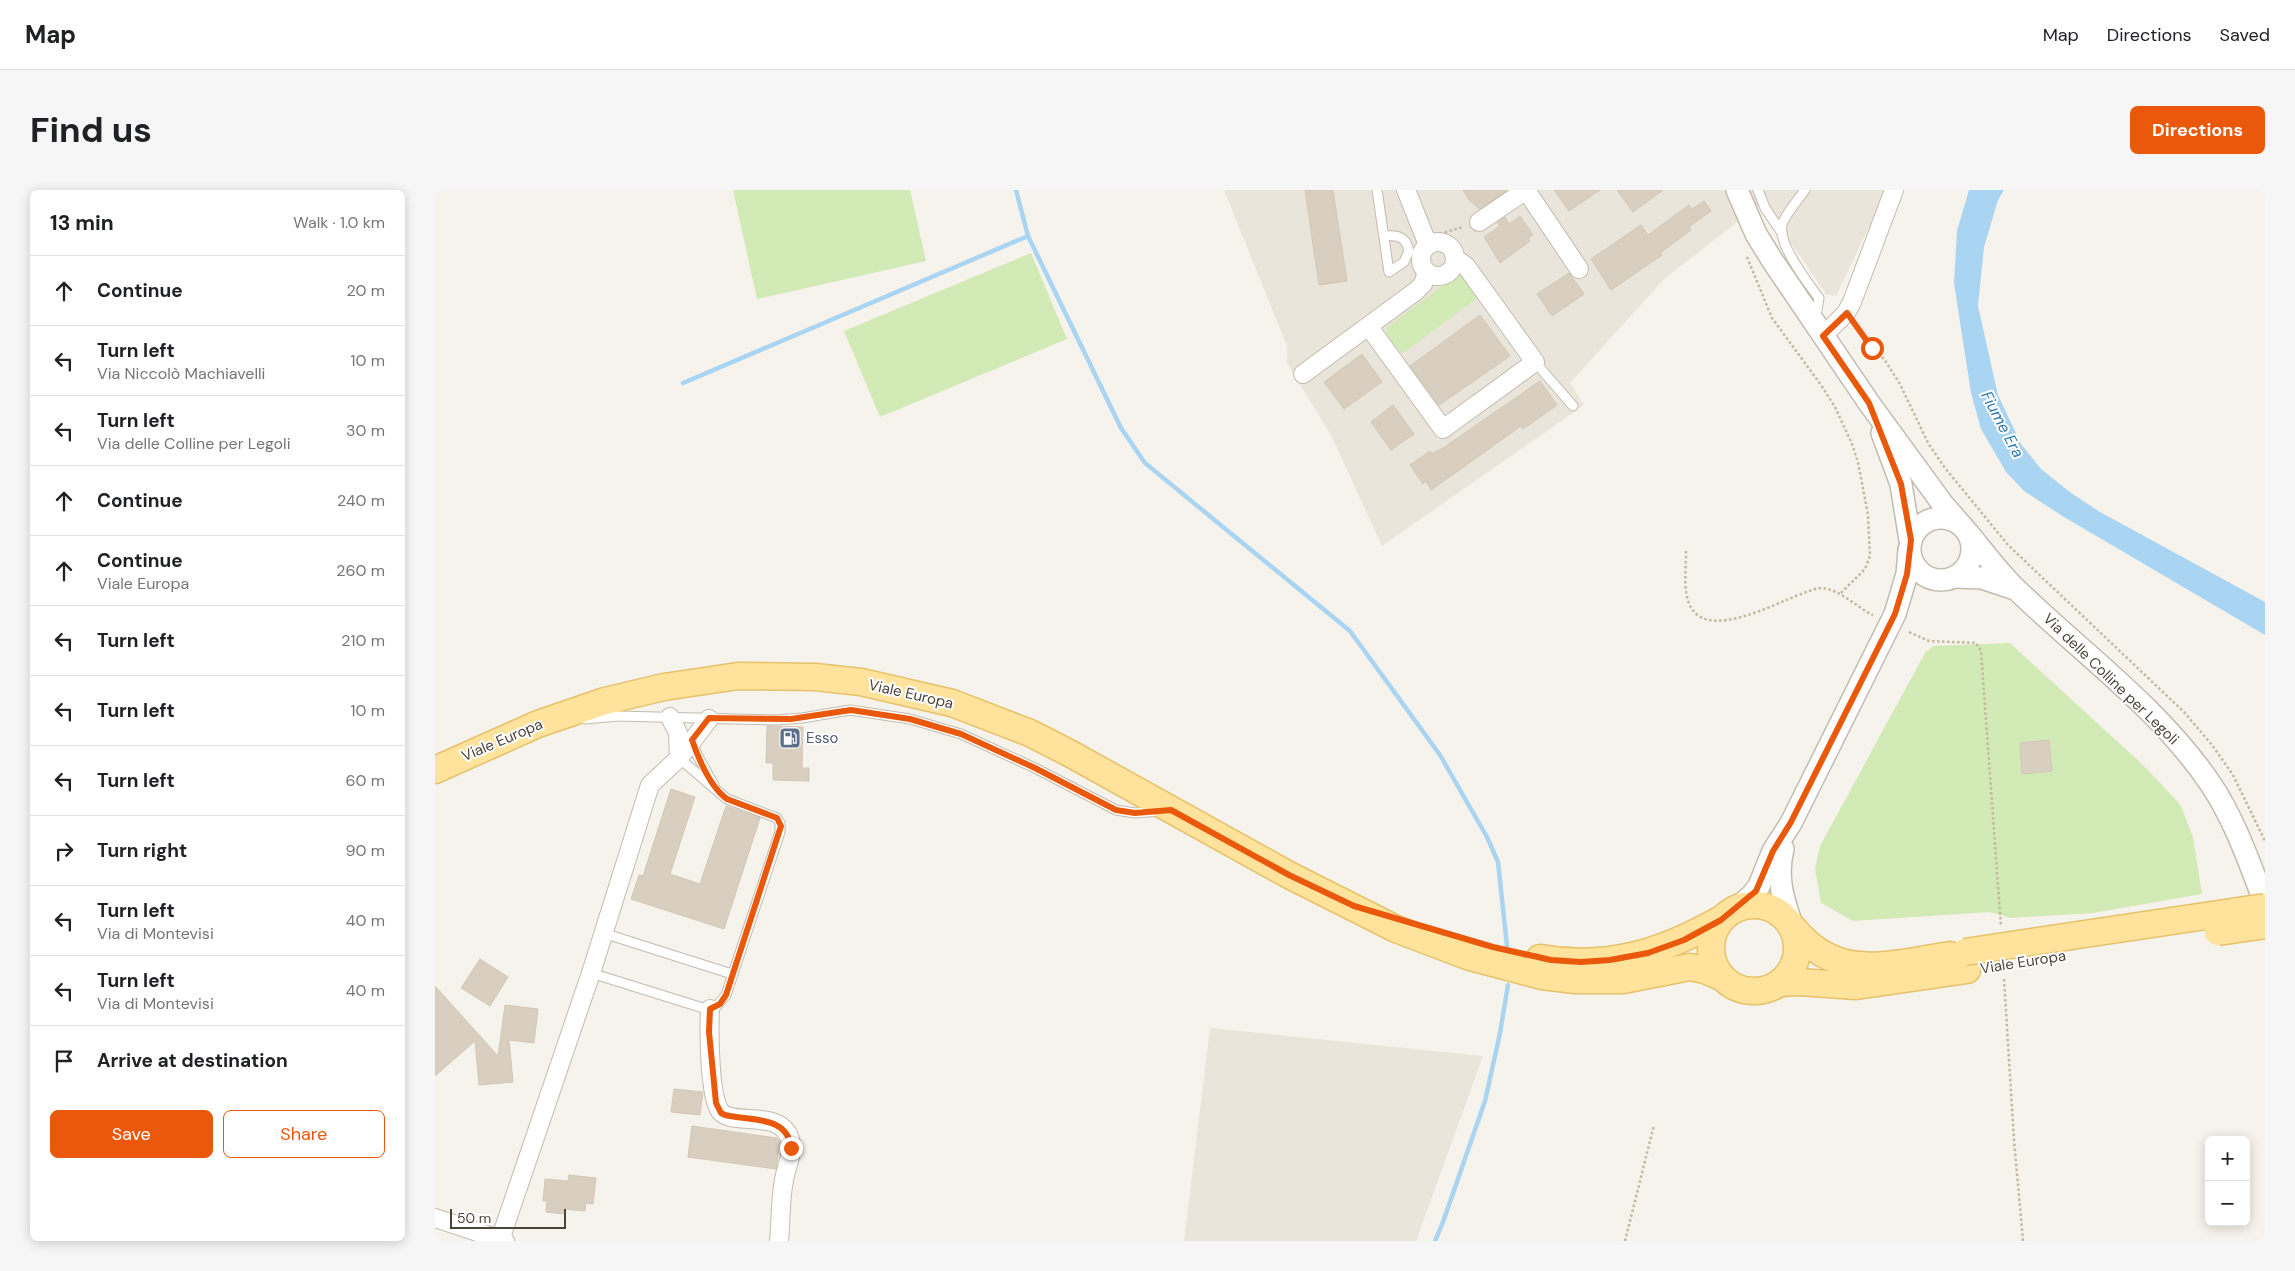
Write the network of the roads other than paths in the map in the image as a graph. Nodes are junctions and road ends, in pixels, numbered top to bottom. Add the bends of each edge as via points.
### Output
1 (1377, 190) edge
2 (1406, 190) edge
3 (1526, 190) edge
4 (1737, 190) edge
5 (1758, 190) edge
6 (1805, 190) edge
7 (1894, 190) edge
8 (1479, 222) road end
9 (1782, 233) junction
10 (1384, 236) dead end
11 (1427, 242) junction
12 (1456, 260) junction
13 (1579, 268) dead end
14 (1427, 272) junction
15 (1810, 316) junction
16 (1369, 327) junction
17 (1823, 336) junction
18 (1535, 362) junction
19 (1303, 374) dead end
20 (1869, 403) junction
21 (1573, 406) dead end
22 (1965, 529) junction
23 (1910, 545) junction
24 (1951, 579) junction
25 (2017, 590) junction
26 (1895, 614) junction
27 (670, 717) junction
28 (709, 718) junction
29 (537, 724) junction
30 (692, 740) junction
31 (679, 758) junction
32 (435, 770) edge
33 (721, 796) junction
34 (1171, 810) junction
35 (1791, 822) junction
36 (2263, 900) edge
37 (1354, 906) junction
38 (1729, 914) junction
39 (2265, 925) edge
40 (1793, 927) junction
41 (603, 933) junction
42 (1966, 961) junction
43 (591, 974) junction
44 (732, 974) junction
45 (1723, 978) junction
46 (1780, 983) junction
47 (710, 1009) junction
48 (435, 1218) edge
49 (503, 1240) edge
50 (779, 1241) edge

1 - 10 lane
2 - 11 street
3 - 8 street
3 - 13 street
4 - 15 street via 1756,234
5 - 9 lane via 1765,208
6 - 9 lane via 1782,224
7 - 17 street via 1847,313
9 - 15 lane via 1786,247 1819,298 1817,310
11 - 12 street via 1446,244
11 - 14 street via 1422,256
12 - 14 street via 1453,268 1443,276
12 - 18 street via 1466,266
14 - 16 street via 1423,284 1416,291
15 - 17 street
16 - 18 street via 1443,429
16 - 19 street
17 - 20 street
18 - 21 lane
20 - 22 street, Via delle Colline per Legoli via 1942,503
20 - 23 street via 1901,484
22 - 23 street via 1947,518 1932,518 1915,530
22 - 24 street via 1972,542 1971,558 1964,571
22 - 25 street, Via delle Colline per Legoli
23 - 24 street via 1911,561 1917,570 1935,580
23 - 26 street via 1907,574
24 - 25 street via 1982,578
24 - 26 street via 1919,591
25 - 36 street, Via delle Colline per Legoli via 2146,709 2189,755 2222,803 2242,843
26 - 35 street
27 - 28 lane
27 - 29 lane via 618,716
27 - 31 street via 678,733
28 - 30 street
28 - 34 lane via 791,719 851,710 910,719 969,738 1116,810 1135,813
29 - 32 main road, Viale Europa
29 - 34 main road, Viale Europa via 631,694 738,676 802,676 861,682 936,698 1006,722 1052,743
30 - 31 street
30 - 33 lane
31 - 33 lane
31 - 41 street via 650,785
33 - 44 lane via 777,818 781,823
34 - 37 main road, Viale Europa via 1289,875
35 - 38 street via 1773,851 1759,886
35 - 40 street via 1779,878
36 - 42 main road, Viale Europa, bridge
37 - 38 main road, Viale Europa via 1493,947 1569,962 1610,960 1648,953 1684,940
37 - 45 main road, Viale Europa via 1421,940 1542,976 1608,982 1690,967
38 - 40 main road, Viale Europa via 1745,906 1763,905 1779,912
38 - 45 main road via 1713,936 1711,945 1713,963
39 - 42 main road, Viale Europa, bridge
40 - 42 main road, Viale Europa via 1818,953 1852,965
40 - 46 main road via 1798,944 1797,958 1791,972
41 - 43 street
41 - 44 lane
42 - 46 main road, Viale Europa via 1856,986
43 - 47 lane
43 - 49 street
44 - 47 lane via 723,1000
45 - 46 main road, Viale Europa via 1747,991 1765,990
47 - 50 street via 714,1090 719,1110 731,1116 771,1122 789,1137 791,1148 783,1181
48 - 49 street

